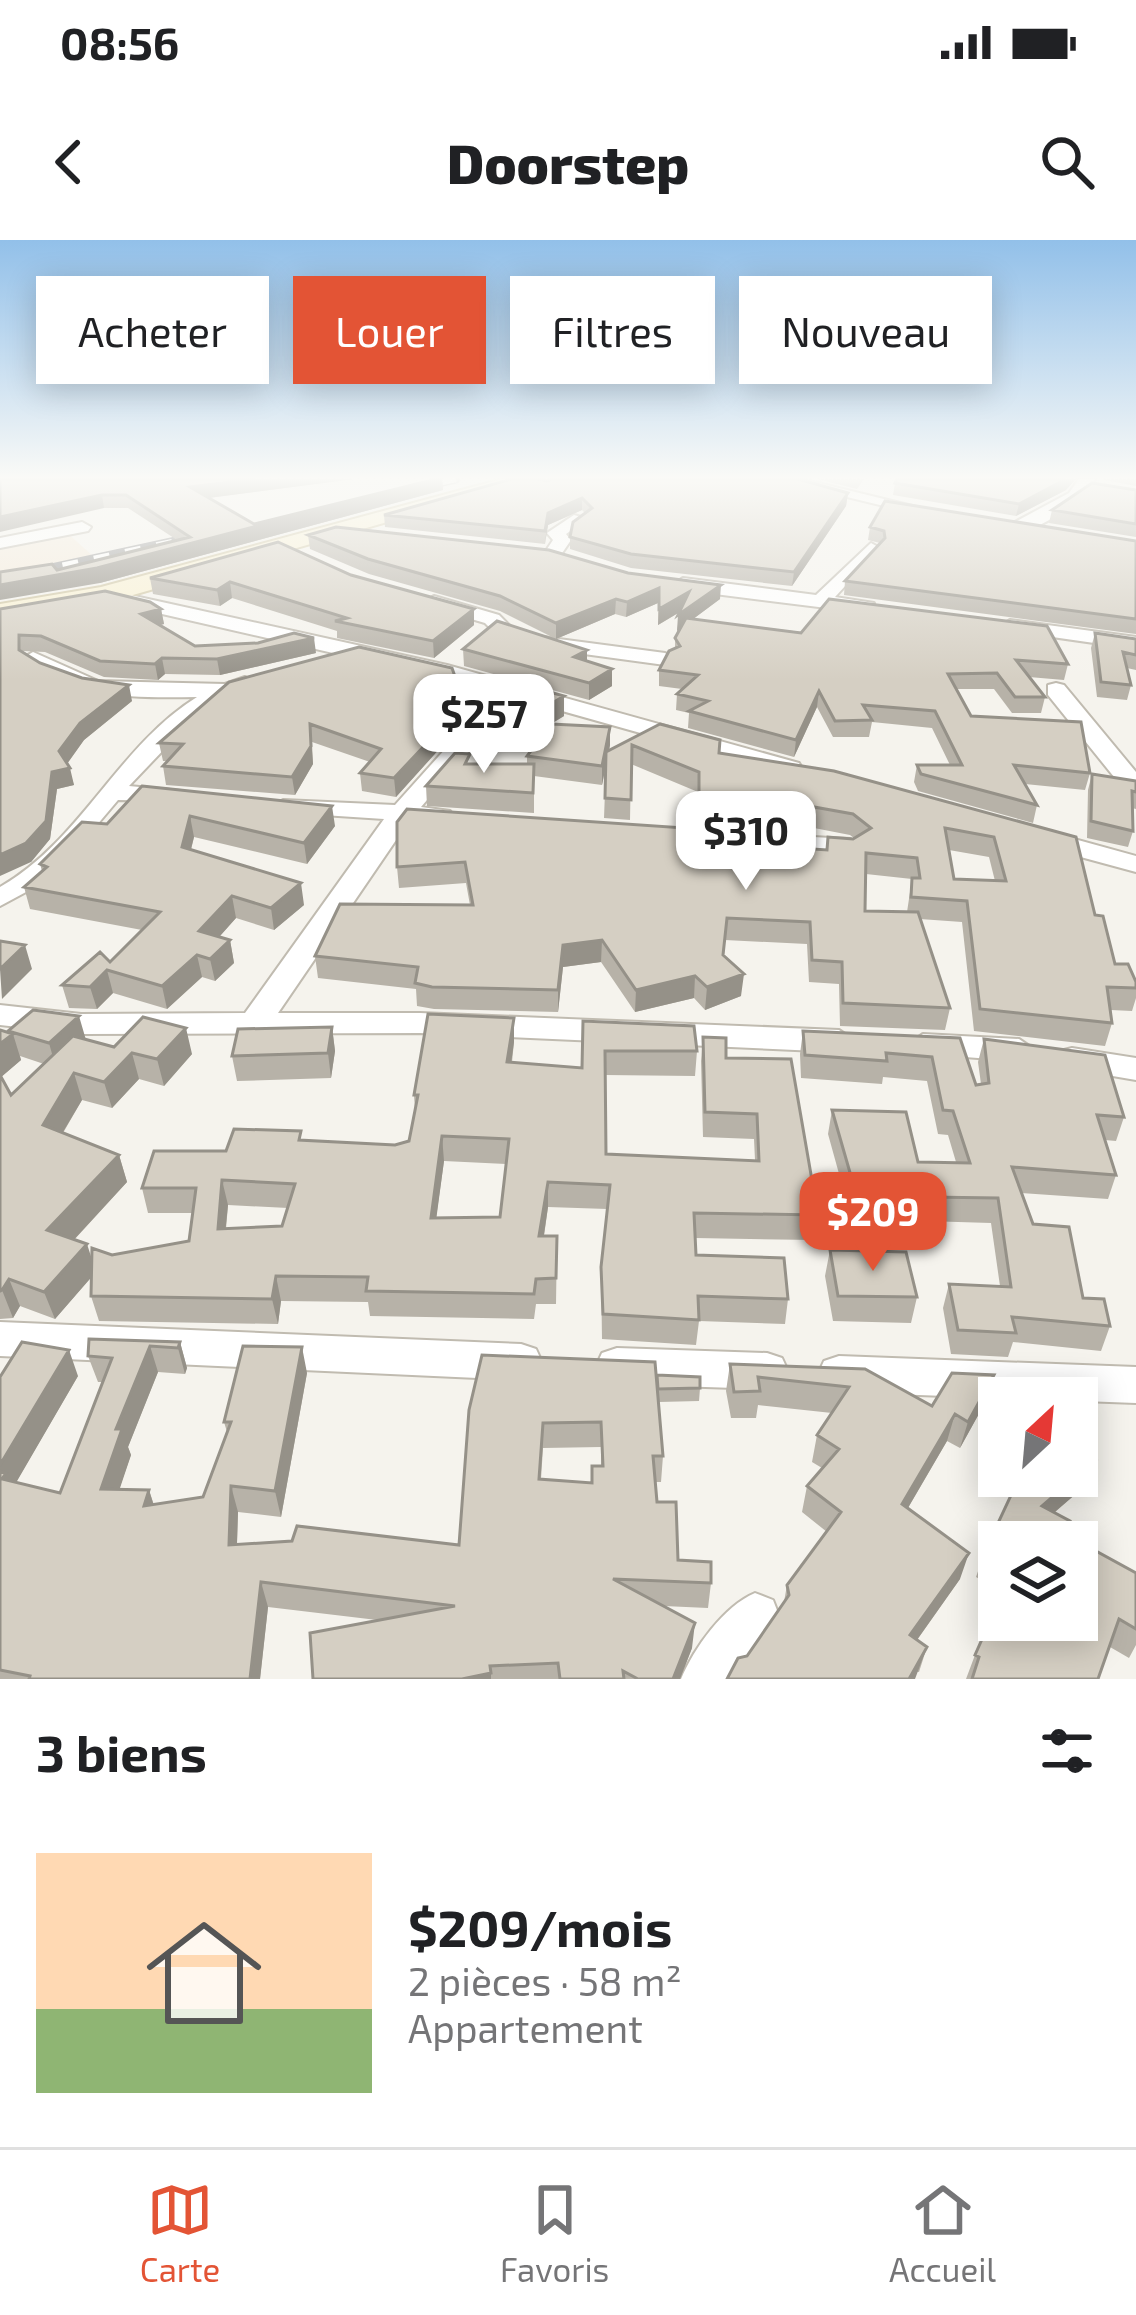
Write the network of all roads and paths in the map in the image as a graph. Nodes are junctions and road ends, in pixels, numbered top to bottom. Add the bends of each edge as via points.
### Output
1 (285, 546) edge
2 (562, 546) edge
3 (282, 547) junction
4 (871, 548) edge
5 (530, 553) edge
6 (314, 563) edge
7 (671, 582) edge
8 (405, 594) edge
9 (103, 595) junction
10 (821, 601) junction
11 (888, 610) edge
12 (0, 612) edge
13 (977, 622) edge
14 (482, 635) junction
15 (1136, 643) edge
16 (361, 652) junction
17 (33, 658) edge
18 (665, 659) edge
19 (315, 665) edge
20 (452, 674) junction
21 (268, 677) edge
22 (222, 690) junction
23 (1056, 690) dead end
24 (1040, 724) edge
25 (1084, 724) junction
26 (817, 776) edge
27 (1136, 788) edge
28 (112, 792) junction
29 (201, 799) edge
30 (268, 804) edge
31 (401, 814) junction
32 (464, 819) edge
33 (1022, 832) edge
34 (694, 838) edge
35 (850, 847) edge
36 (1136, 865) edge
37 (0, 898) edge
38 (0, 1015) edge
39 (254, 1024) junction
40 (1136, 1069) edge
41 (0, 1340) edge
42 (1136, 1385) edge
43 (755, 1618) dead end
44 (707, 1679) edge

1 - 3 street
2 - 5 street via 561,557
3 - 6 street
3 - 9 street
4 - 10 street
7 - 10 street
8 - 14 street
9 - 12 street
9 - 16 street
10 - 11 street
13 - 15 street
14 - 18 street
14 - 20 street
16 - 19 street
16 - 20 street
17 - 22 street via 81,685
20 - 26 street
20 - 31 street via 479,716 476,730
21 - 22 street
22 - 28 street via 134,763
23 - 25 street
24 - 25 street
25 - 27 street
28 - 29 street
28 - 37 street via 44,871
30 - 31 street
31 - 32 street
31 - 39 street
33 - 36 street
34 - 35 street
38 - 39 street via 82,1024
39 - 40 street via 420,1023 1004,1048
41 - 42 street
43 - 44 street

